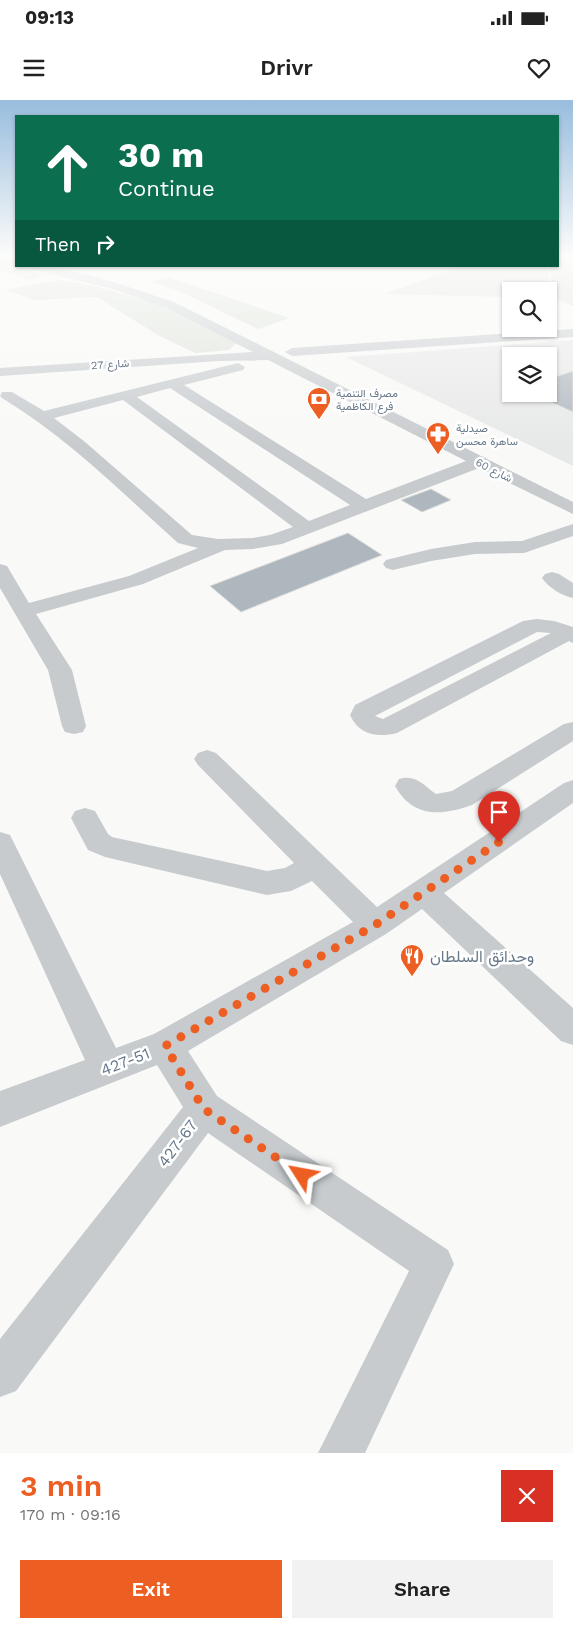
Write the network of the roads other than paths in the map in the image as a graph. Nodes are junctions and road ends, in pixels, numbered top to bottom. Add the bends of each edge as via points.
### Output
1 (199, 320) edge
2 (226, 320) edge
3 (573, 333) edge
4 (241, 342) junction
5 (292, 352) junction
6 (220, 357) junction
7 (272, 357) junction
8 (1, 371) edge
9 (173, 384) junction
10 (125, 395) junction
11 (3, 398) edge
12 (42, 416) junction
13 (463, 438) dead end
14 (480, 462) junction
15 (364, 506) junction
16 (573, 509) edge
17 (307, 528) junction
18 (573, 530) edge
19 (224, 544) junction
20 (393, 564) dead end
21 (0, 570) edge
22 (552, 578) dead end
23 (573, 592) edge
24 (23, 611) junction
25 (570, 635) edge
26 (74, 726) dead end
27 (573, 730) edge
28 (207, 759) dead end
29 (408, 786) dead end
30 (573, 790) edge
31 (85, 818) dead end
32 (0, 842) edge
33 (314, 865) junction
34 (424, 893) junction
35 (375, 925) junction
36 (573, 1030) edge
37 (165, 1046) junction
38 (107, 1068) junction
39 (0, 1109) edge
40 (204, 1109) junction
41 (0, 1375) edge
42 (342, 1453) edge

1 - 4 street, شارع 60
2 - 5 street, شارع 60
3 - 5 street
4 - 6 street, شارع 27 via 237,351
4 - 7 street, شارع 60
5 - 13 street, شارع 60
6 - 7 street, شارع 27
6 - 8 street, شارع 27
7 - 9 street
7 - 14 street, شارع 60
8 - 11 street
9 - 10 street
9 - 15 street
10 - 12 street
10 - 17 street
11 - 12 street
12 - 19 street via 185,539
14 - 15 street
14 - 16 street, شارع 60
15 - 17 street
17 - 19 street via 263,543
18 - 20 street via 524,547 475,548
19 - 24 street via 136,580
21 - 24 street
22 - 23 street
24 - 26 street via 60,670
25 - 25 street via 551,626 532,626 364,711 364,722 388,727
27 - 29 street via 448,804 426,802
28 - 33 street
30 - 34 street, 427-51
31 - 33 street via 98,842 105,846 267,882 291,879
32 - 38 street
33 - 35 street
34 - 35 street, 427-51
34 - 36 street
35 - 37 street, 427-51
37 - 38 street, 427-51
37 - 40 street
38 - 39 street, 427-51
40 - 41 street, 427-67
40 - 42 street, 427-67 via 434,1264

